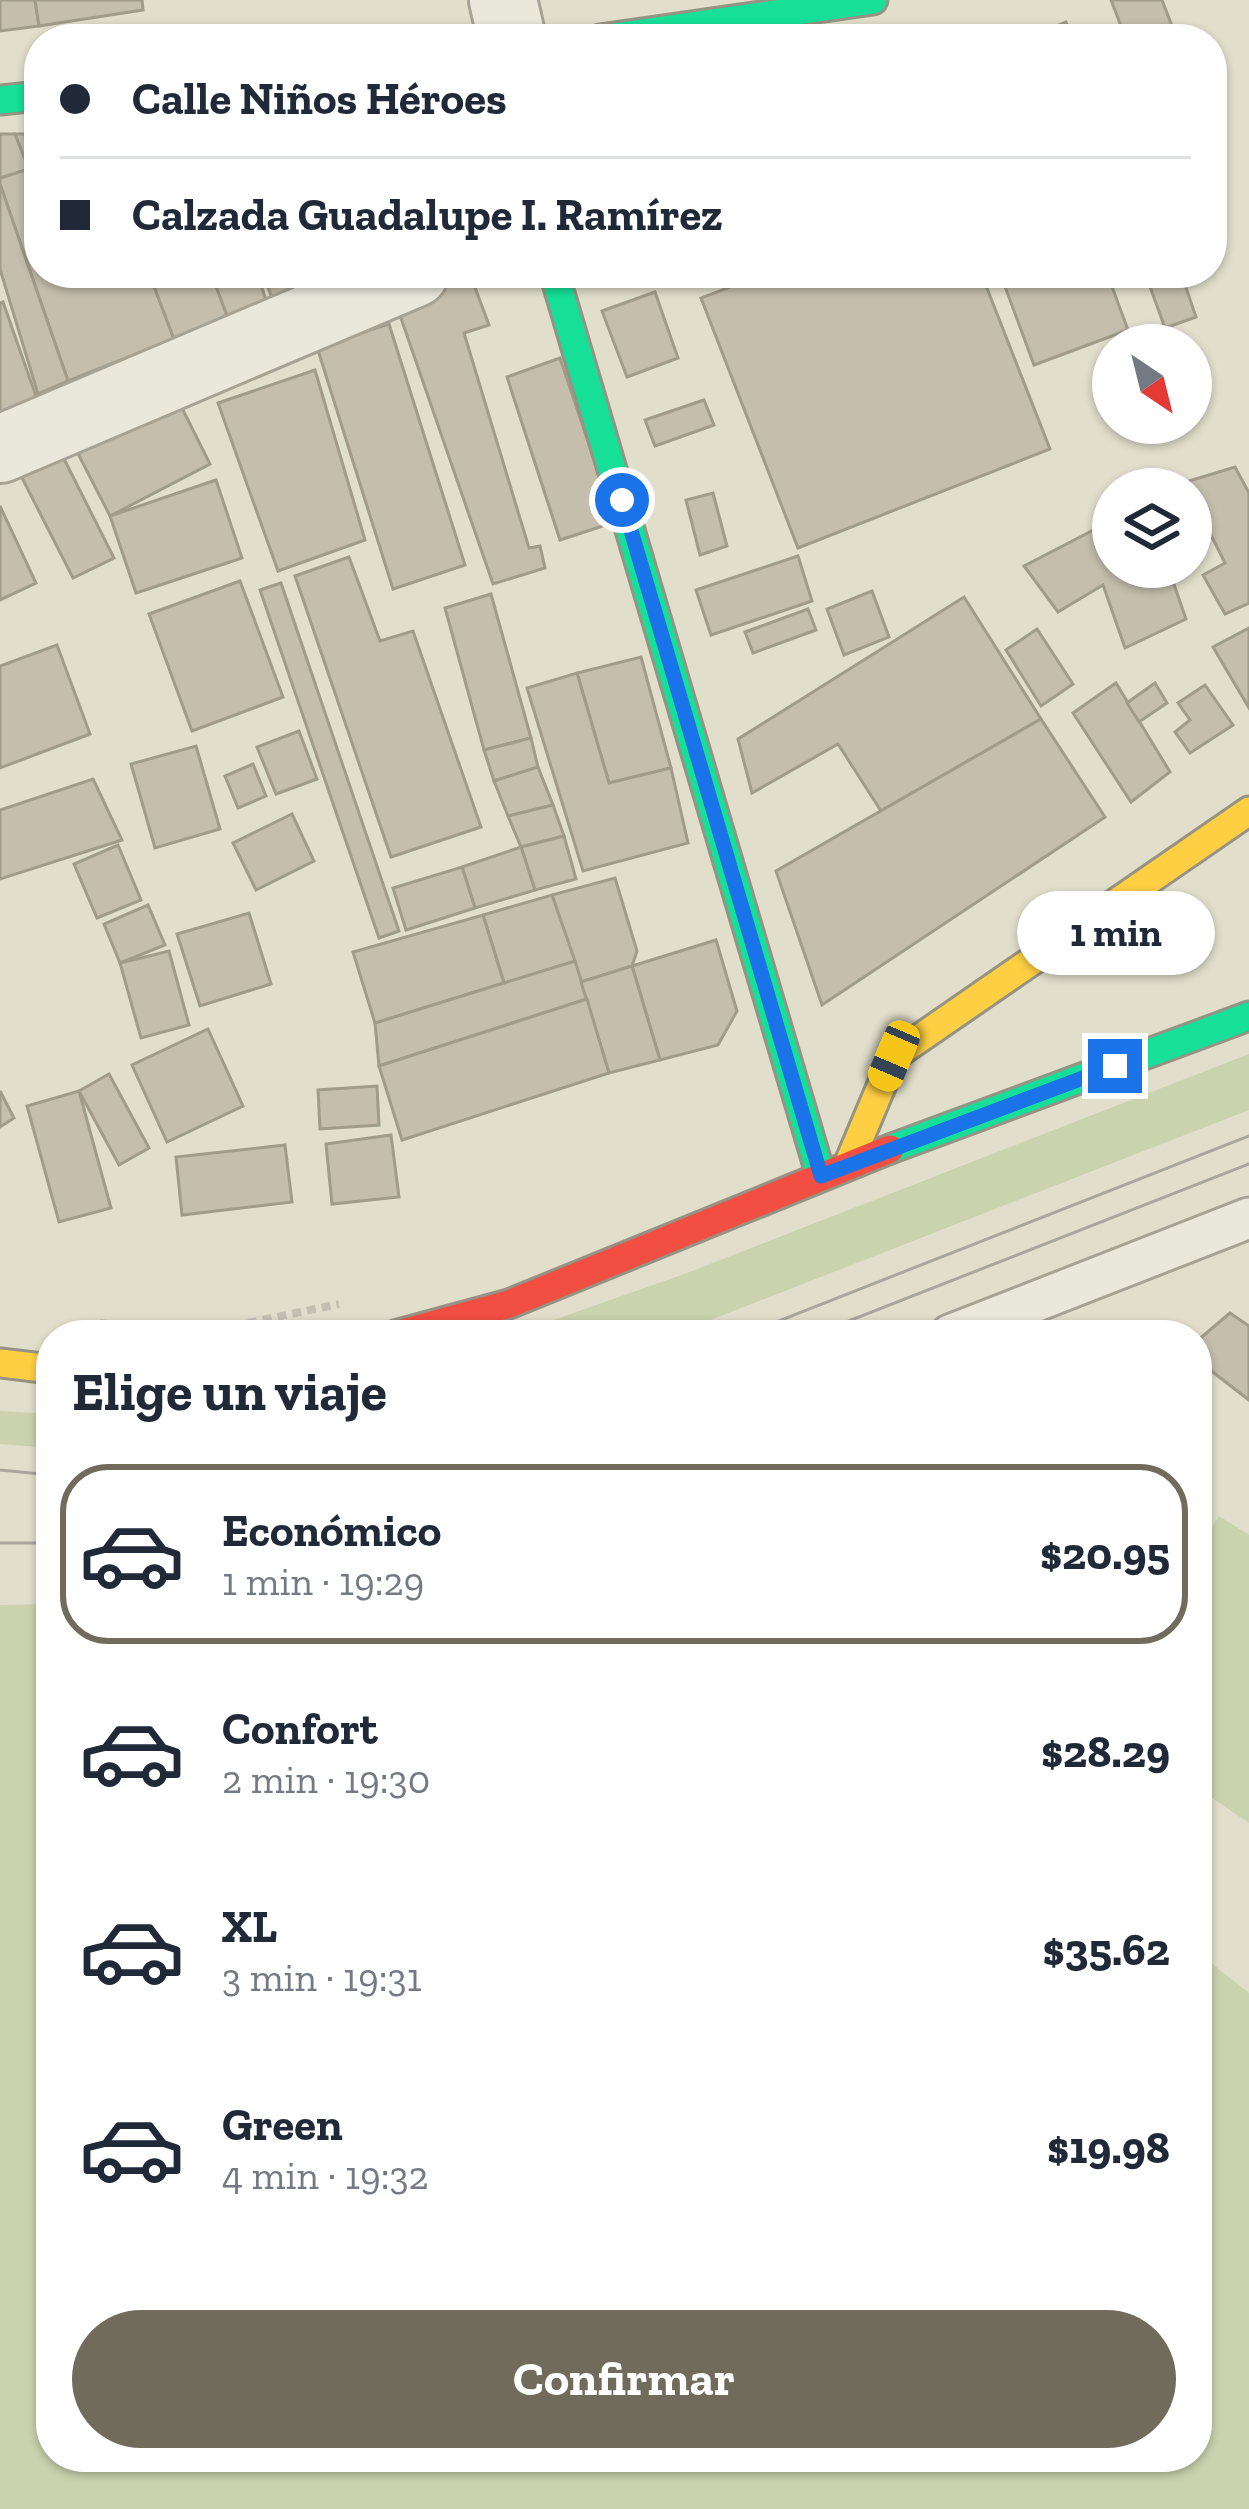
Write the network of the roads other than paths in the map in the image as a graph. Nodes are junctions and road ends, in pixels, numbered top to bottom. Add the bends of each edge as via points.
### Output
1 (873, 0) edge
2 (705, 24) edge
3 (380, 288) edge
4 (558, 288) edge
5 (0, 449) edge
6 (1249, 811) edge
7 (1249, 1016) edge
8 (848, 1165) junction
9 (821, 1176) junction
10 (1249, 1218) edge
11 (450, 1320) edge
12 (988, 1320) edge
13 (0, 1363) edge
14 (36, 1367) edge

1 - 2 street
3 - 5 street
4 - 9 street
6 - 8 street via 894,1056
7 - 8 street
8 - 9 street
9 - 11 street via 509,1304
10 - 12 lane
13 - 14 street

